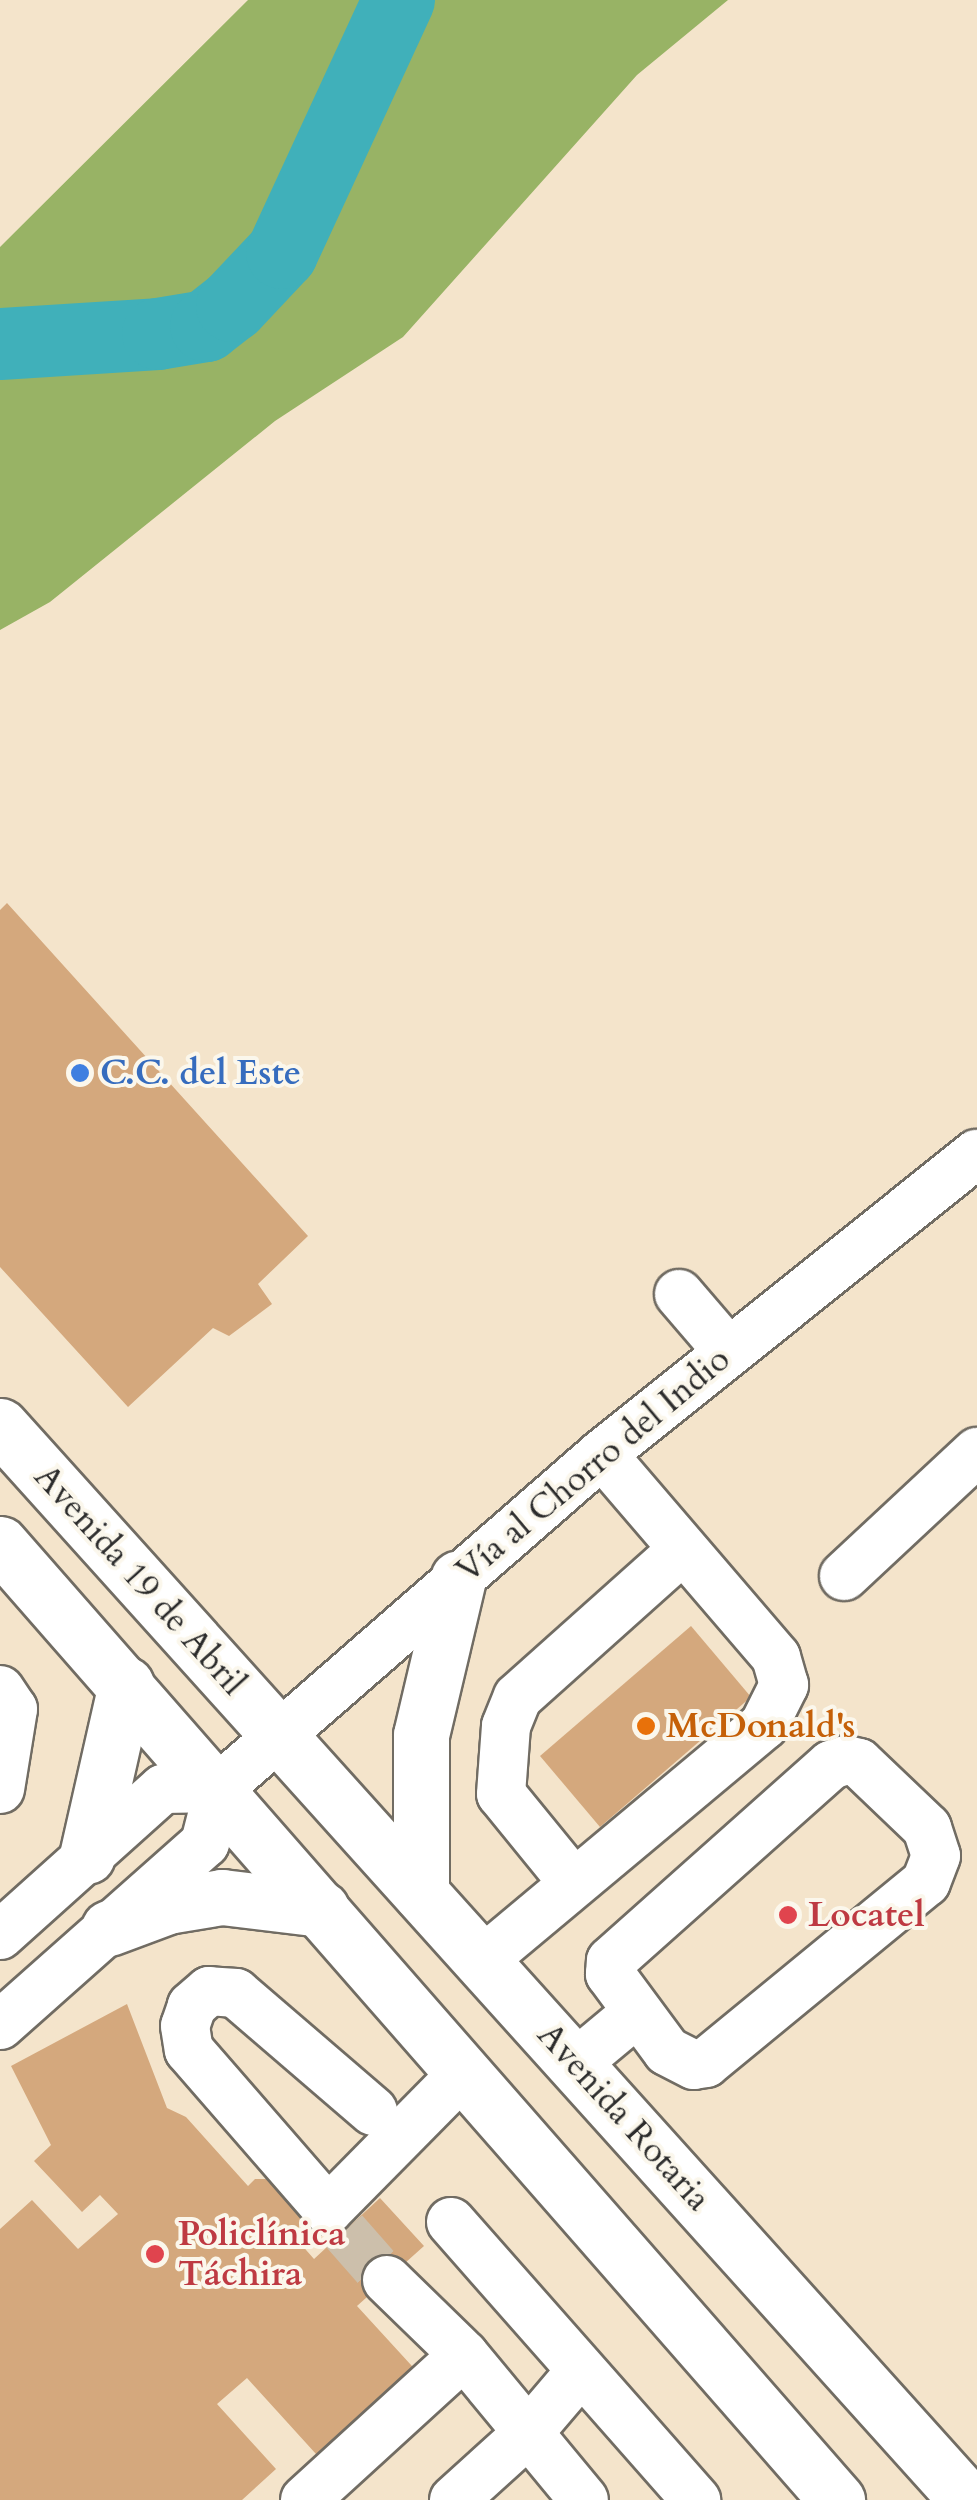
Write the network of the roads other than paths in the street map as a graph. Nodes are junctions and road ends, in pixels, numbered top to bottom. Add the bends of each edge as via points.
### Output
1 (977, 1154) edge
2 (679, 1294) dead end
3 (728, 1350) junction
4 (0, 1426) edge
5 (977, 1452) edge
6 (602, 1454) junction
7 (0, 1544) edge
8 (680, 1552) junction
9 (844, 1576) dead end
10 (458, 1578) junction
11 (126, 1684) junction
12 (0, 1690) edge
13 (280, 1735) junction
14 (220, 1788) junction
15 (0, 1789) edge
16 (87, 1856) junction
17 (572, 1880) junction
18 (421, 1893) junction
19 (321, 1909) junction
20 (109, 1928) junction
21 (0, 1935) edge
22 (482, 1960) junction
23 (635, 2014) junction
24 (0, 2025) edge
25 (575, 2064) junction
26 (463, 2073) junction
27 (373, 2111) dead end
28 (450, 2222) dead end
29 (386, 2280) tunnel mouth
30 (464, 2355) junction
31 (581, 2371) junction
32 (529, 2432) junction
33 (305, 2500) edge
34 (454, 2500) edge
35 (584, 2500) edge
36 (696, 2500) edge
37 (837, 2500) edge
38 (967, 2500) edge

1 - 3 street, Vía al Chorro del Indio
2 - 3 street
3 - 6 street, Vía al Chorro del Indio
4 - 13 main road, Avenida 19 de Abril
5 - 9 street
6 - 8 street
6 - 10 street, Vía al Chorro del Indio
7 - 11 main road
8 - 17 street via 518,1698 506,1726 500,1794
8 - 17 street via 776,1657 784,1686 779,1705
10 - 13 street, Vía al Chorro del Indio
10 - 18 main road via 422,1735
11 - 14 main road
11 - 16 main road
12 - 15 street via 13,1709
13 - 14 street, Vía al Chorro del Indio
13 - 18 main road, Avenida Rotaria
14 - 16 street via 163,1789
14 - 19 main road
14 - 20 street via 205,1843
16 - 21 street
17 - 22 street
18 - 22 main road, Avenida Rotaria
19 - 20 main road via 222,1898 168,1906
19 - 26 main road
20 - 24 street
22 - 25 main road, Avenida Rotaria
23 - 23 street via 667,2051 694,2065 706,2063 926,1882 936,1856 926,1828 859,1763 830,1765 619,1949 610,1974
23 - 25 street
25 - 38 main road, Avenida Rotaria
26 - 27 street via 336,2221 189,2050 185,2026 192,2006 209,1991 236,1993
26 - 37 main road
28 - 31 street
29 - 30 street
30 - 32 street
30 - 33 street
31 - 32 street
31 - 36 street
32 - 34 street
32 - 35 street

